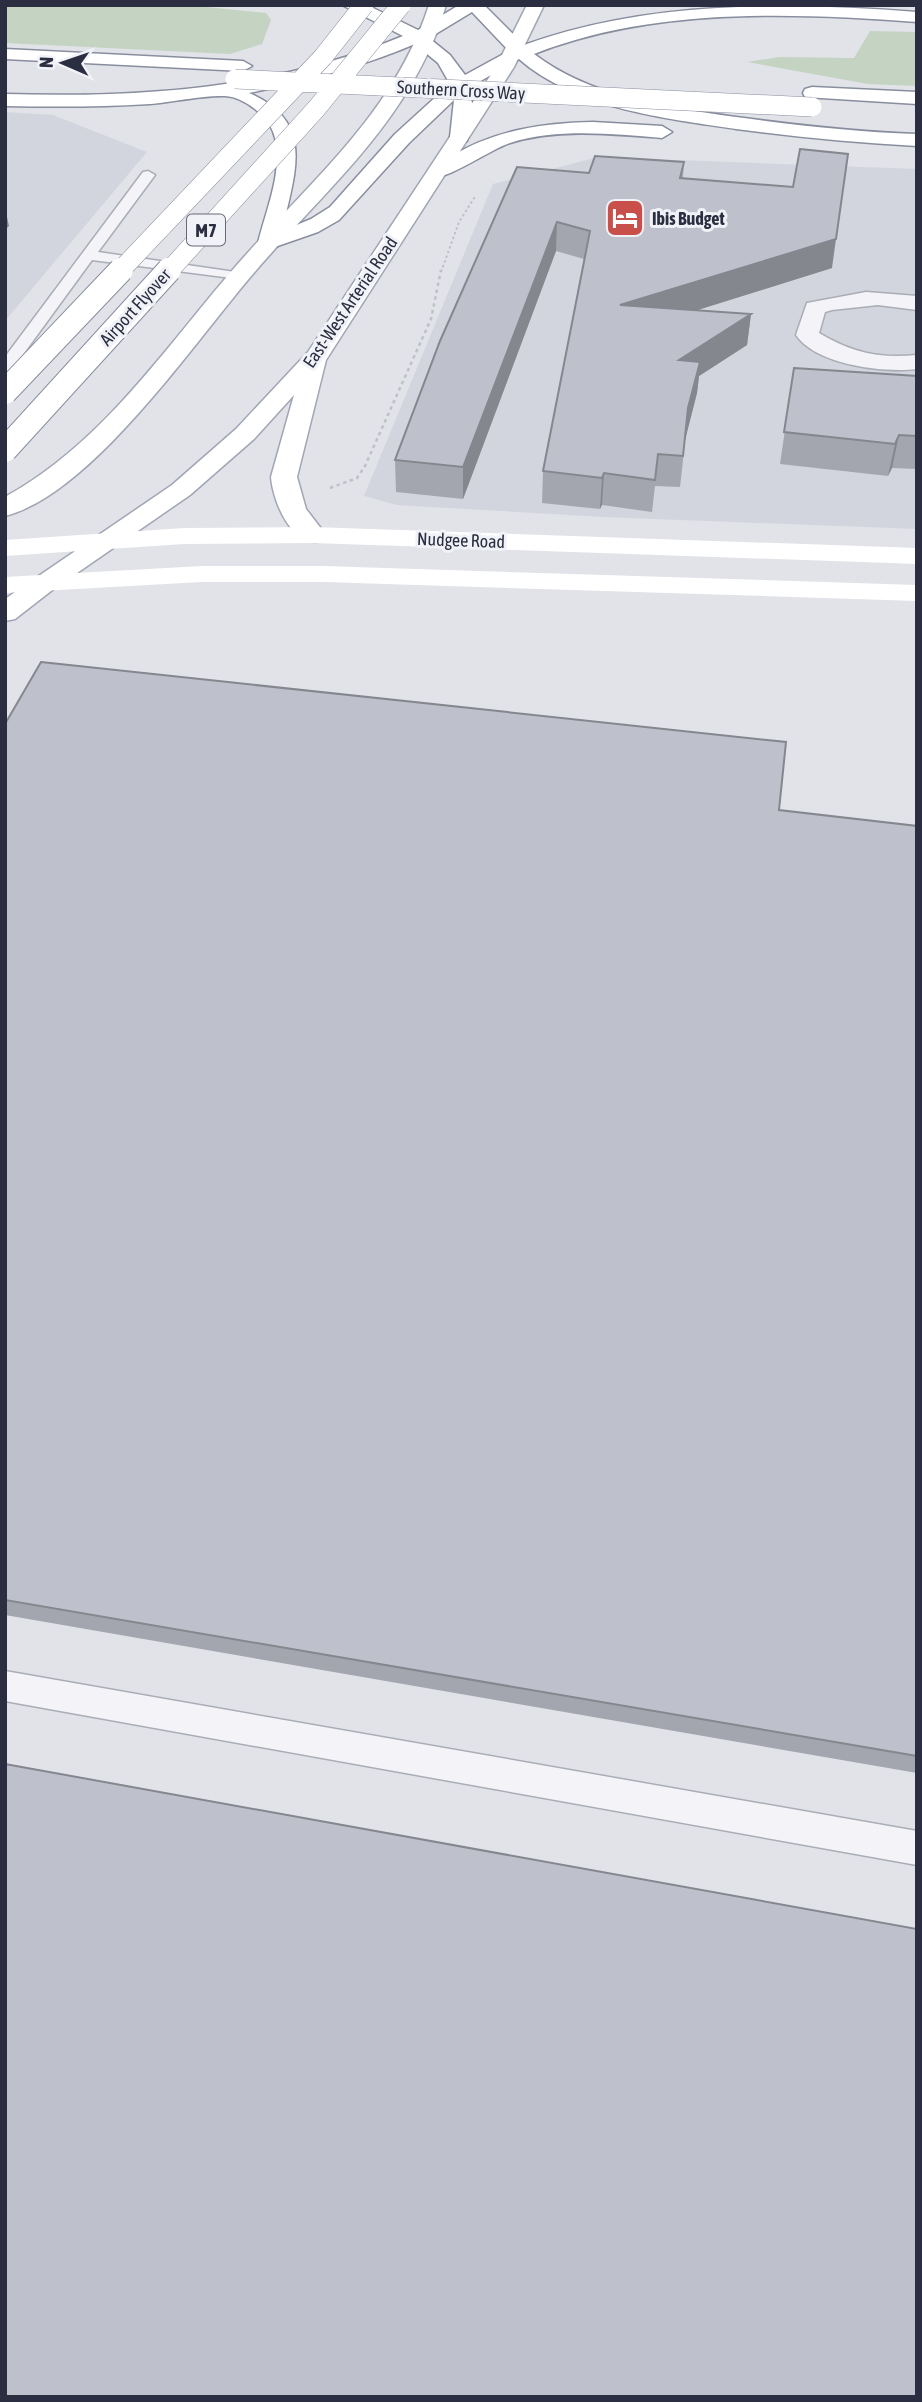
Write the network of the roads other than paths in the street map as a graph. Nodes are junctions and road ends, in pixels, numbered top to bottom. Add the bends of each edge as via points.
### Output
1 (349, 5) edge
2 (364, 5) edge
3 (401, 5) edge
4 (438, 5) edge
5 (473, 5) edge
6 (536, 5) edge
7 (629, 5) edge
8 (672, 17) junction
9 (917, 17) edge
10 (424, 37) junction
11 (516, 53) junction
12 (5, 54) edge
13 (94, 66) junction
14 (5, 69) edge
15 (461, 85) junction
16 (223, 89) junction
17 (917, 98) edge
18 (5, 100) edge
19 (812, 100) junction
20 (917, 112) edge
21 (811, 134) junction
22 (460, 136) junction
23 (917, 140) edge
24 (438, 173) junction
25 (148, 174) dead end
26 (269, 243) junction
27 (88, 255) junction
28 (242, 277) junction
29 (917, 303) edge
30 (317, 356) junction
31 (917, 362) edge
32 (5, 368) edge
33 (5, 392) edge
34 (5, 450) edge
35 (5, 508) edge
36 (313, 535) junction
37 (108, 542) junction
38 (5, 548) edge
39 (917, 556) edge
40 (5, 582) edge
41 (41, 584) junction
42 (917, 593) edge
43 (5, 613) edge
44 (5, 1686) edge
45 (917, 1848) edge

1 - 10 main road
2 - 33 main road, Airport Flyover / M7, bridge via 323,57
3 - 34 main road, Airport Flyover / M7, bridge via 316,109
4 - 10 main road
5 - 10 main road
5 - 11 main road
6 - 11 main road, East-West Arterial Road
7 - 8 main road
8 - 9 main road via 803,11
8 - 11 main road via 582,33
10 - 15 main road
10 - 16 main road via 342,66
10 - 26 main road via 387,108
11 - 15 main road
11 - 21 main road via 573,86 631,106
11 - 22 main road, East-West Arterial Road
12 - 13 main road, Southern Cross Way
13 - 14 main road, Southern Cross Way
13 - 19 main road, Southern Cross Way, bridge
15 - 22 main road
15 - 26 main road via 437,104 332,216
16 - 18 main road via 101,101
16 - 26 main road via 259,102 278,121 284,136 288,166
17 - 19 main road, Southern Cross Way
19 - 20 main road, Southern Cross Way
21 - 23 main road
21 - 24 main road via 722,137 613,129 552,130 493,143
22 - 24 main road, East-West Arterial Road
24 - 30 main road, East-West Arterial Road
25 - 27 lane
26 - 28 main road
27 - 28 lane
27 - 32 lane
28 - 35 main road via 103,435 50,481
29 - 31 street via 848,298 815,308 807,335 840,355 898,364
30 - 36 main road via 286,464 285,493
30 - 37 main road, East-West Arterial Road via 217,460
36 - 37 main road, Nudgee Road
36 - 39 main road, Nudgee Road
37 - 38 main road, Nudgee Road
37 - 40 main road
37 - 41 main road, East-West Arterial Road
40 - 41 main road, Nudgee Road
41 - 42 main road, Nudgee Road via 202,574 323,574
41 - 43 main road, East-West Arterial Road
44 - 45 lane

